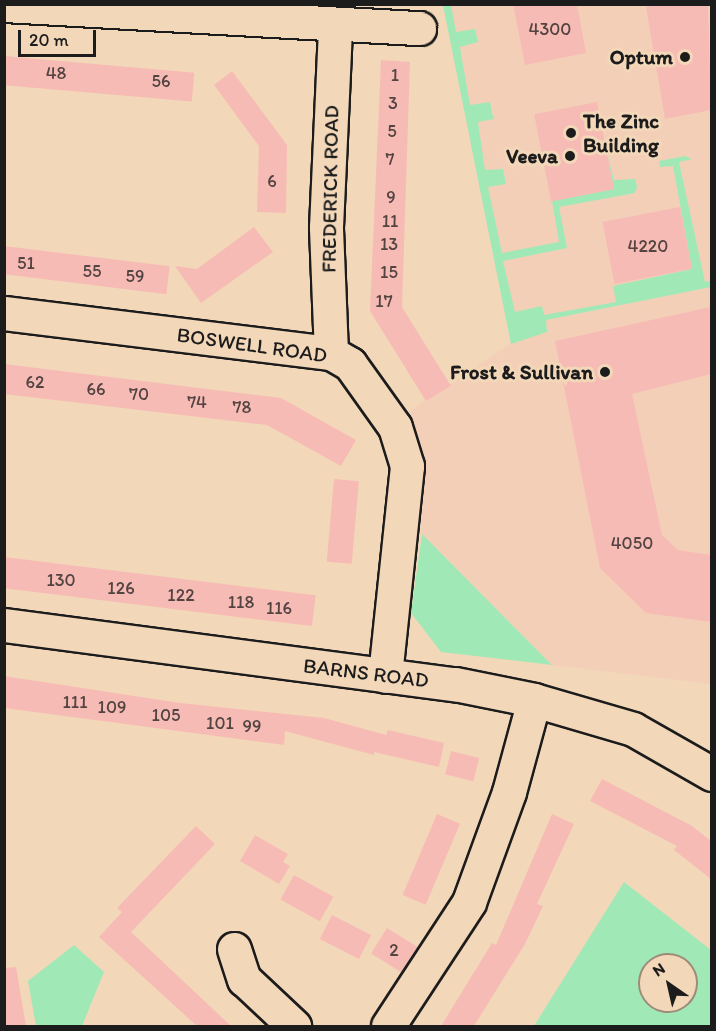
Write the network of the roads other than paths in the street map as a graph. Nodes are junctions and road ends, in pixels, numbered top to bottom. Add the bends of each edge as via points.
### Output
1 (4, 5) edge
2 (207, 9) edge
3 (335, 26) junction
4 (419, 28) dead end
5 (4, 313) edge
6 (331, 353) junction
7 (4, 625) edge
8 (385, 676) junction
9 (534, 700) junction
10 (711, 774) edge
11 (234, 949) dead end
12 (294, 1026) edge
13 (388, 1026) edge

1 - 2 street
2 - 3 street
3 - 4 street
3 - 6 street, FREDERICK ROAD via 326,226
5 - 6 street, BOSWELL ROAD
6 - 8 street, BOSWELL ROAD via 350,364 377,396 395,427 407,466
7 - 8 street, BARNS ROAD
8 - 9 street, BARNS ROAD
9 - 10 street, BARNS ROAD via 633,729
9 - 13 street via 509,792 469,902
11 - 12 street via 244,979

